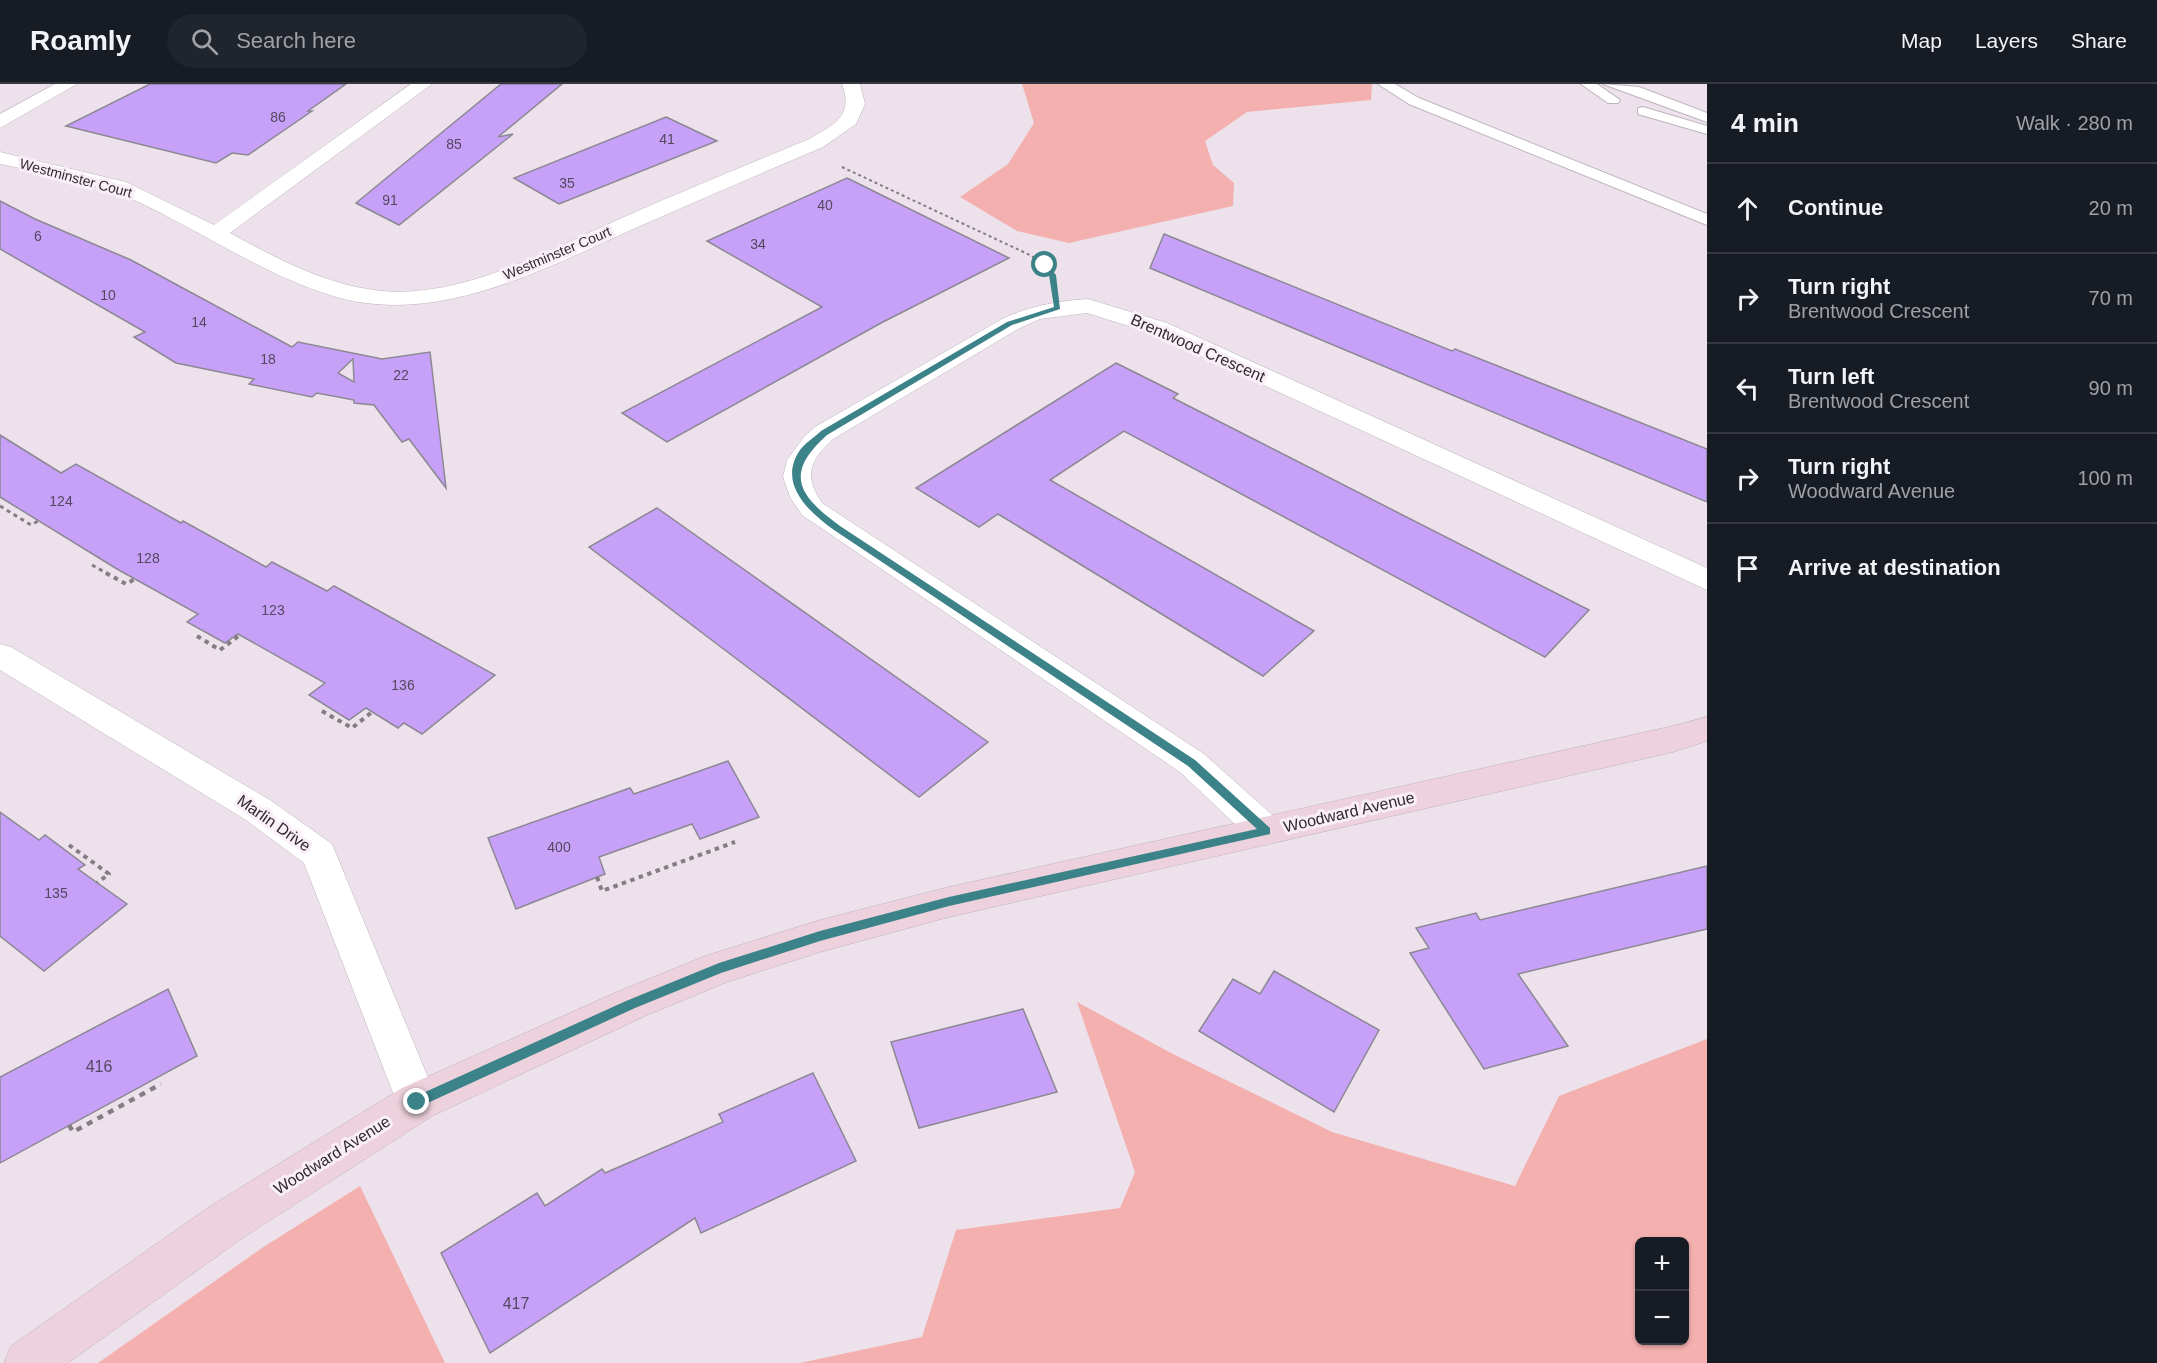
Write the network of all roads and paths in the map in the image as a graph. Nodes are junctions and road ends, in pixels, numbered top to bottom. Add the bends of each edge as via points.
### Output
1 (68, 84) edge
2 (423, 84) edge
3 (850, 84) edge
4 (1385, 84) edge
5 (1588, 84) edge
6 (1610, 84) edge
7 (1612, 100) dead end
8 (1643, 111) dead end
9 (1707, 118) edge
10 (0, 122) edge
11 (1707, 130) edge
12 (803, 148) junction
13 (0, 158) edge
14 (1707, 220) edge
15 (214, 235) junction
16 (1057, 308) junction
17 (0, 506) edge
18 (13, 506) dead end
19 (6, 509) junction
20 (38, 521) dead end
21 (92, 565) dead end
22 (135, 579) dead end
23 (1707, 580) edge
24 (240, 635) dead end
25 (197, 636) dead end
26 (0, 655) edge
27 (322, 711) dead end
28 (372, 712) dead end
29 (1707, 729) edge
30 (1266, 831) junction
31 (735, 842) dead end
32 (69, 845) dead end
33 (597, 877) dead end
34 (97, 883) dead end
35 (161, 1084) dead end
36 (417, 1102) junction
37 (69, 1125) dead end
38 (28, 1363) edge

1 - 10 street
2 - 15 street
3 - 12 street, Westminster Court via 857,98 855,113 834,134
4 - 14 lane via 1414,101
5 - 7 lane
6 - 9 lane
8 - 11 lane
12 - 15 street, Westminster Court via 518,272 433,294 388,297 340,291
12 - 16 path via 1032,256 1053,275
13 - 15 street, Westminster Court via 115,185
16 - 23 street, Brentwood Crescent via 1088,306 1159,328
16 - 30 street, Brentwood Crescent via 1010,324 824,433 804,451 797,468 798,489 812,509 837,528 1192,763
17 - 19 path
18 - 19 path
19 - 20 path via 31,525
21 - 22 path via 126,585
24 - 25 path via 220,650
26 - 36 street, Marlin Drive via 258,810 318,854
27 - 28 path via 352,728
29 - 30 street, Woodward Avenue
30 - 36 street, Woodward Avenue via 949,902 719,968
31 - 33 path via 602,891
32 - 34 path via 109,874
35 - 37 path via 73,1132
36 - 38 street, Woodward Avenue via 234,1217

